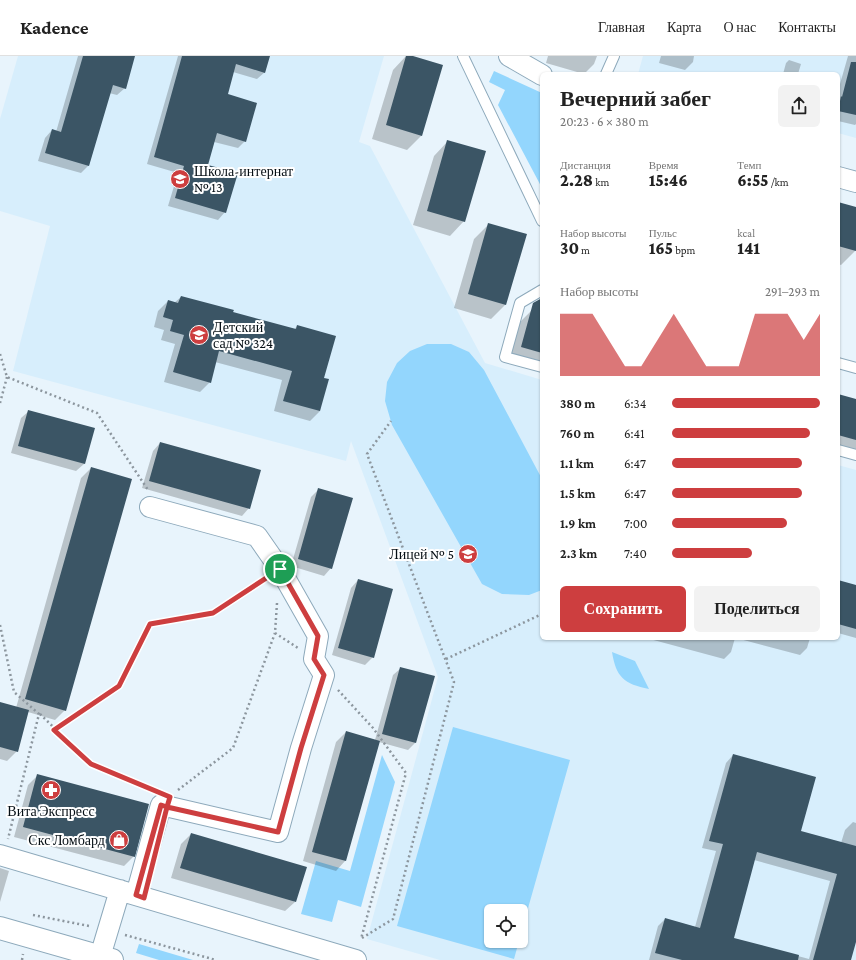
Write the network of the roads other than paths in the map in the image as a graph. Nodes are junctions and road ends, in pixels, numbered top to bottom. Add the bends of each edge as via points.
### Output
1 (462, 56) edge
2 (509, 56) edge
3 (614, 56) edge
4 (607, 72) edge
5 (540, 74) edge
6 (840, 178) edge
7 (856, 182) edge
8 (540, 217) edge
9 (540, 291) edge
10 (840, 364) edge
11 (540, 366) edge
12 (856, 368) edge
13 (840, 451) edge
14 (856, 455) edge
15 (150, 507) dead end
16 (2, 855) edge
17 (128, 892) junction
18 (0, 928) edge
19 (104, 959) edge
20 (356, 960) edge

1 - 8 lane
2 - 5 street
3 - 4 lane
6 - 7 street
9 - 11 lane via 520,303 505,357
10 - 12 lane
13 - 14 lane
15 - 17 street via 257,536 280,569 318,636 314,659 324,675 278,832 168,802 161,805
16 - 17 street
17 - 19 street
17 - 20 street
18 - 19 street

